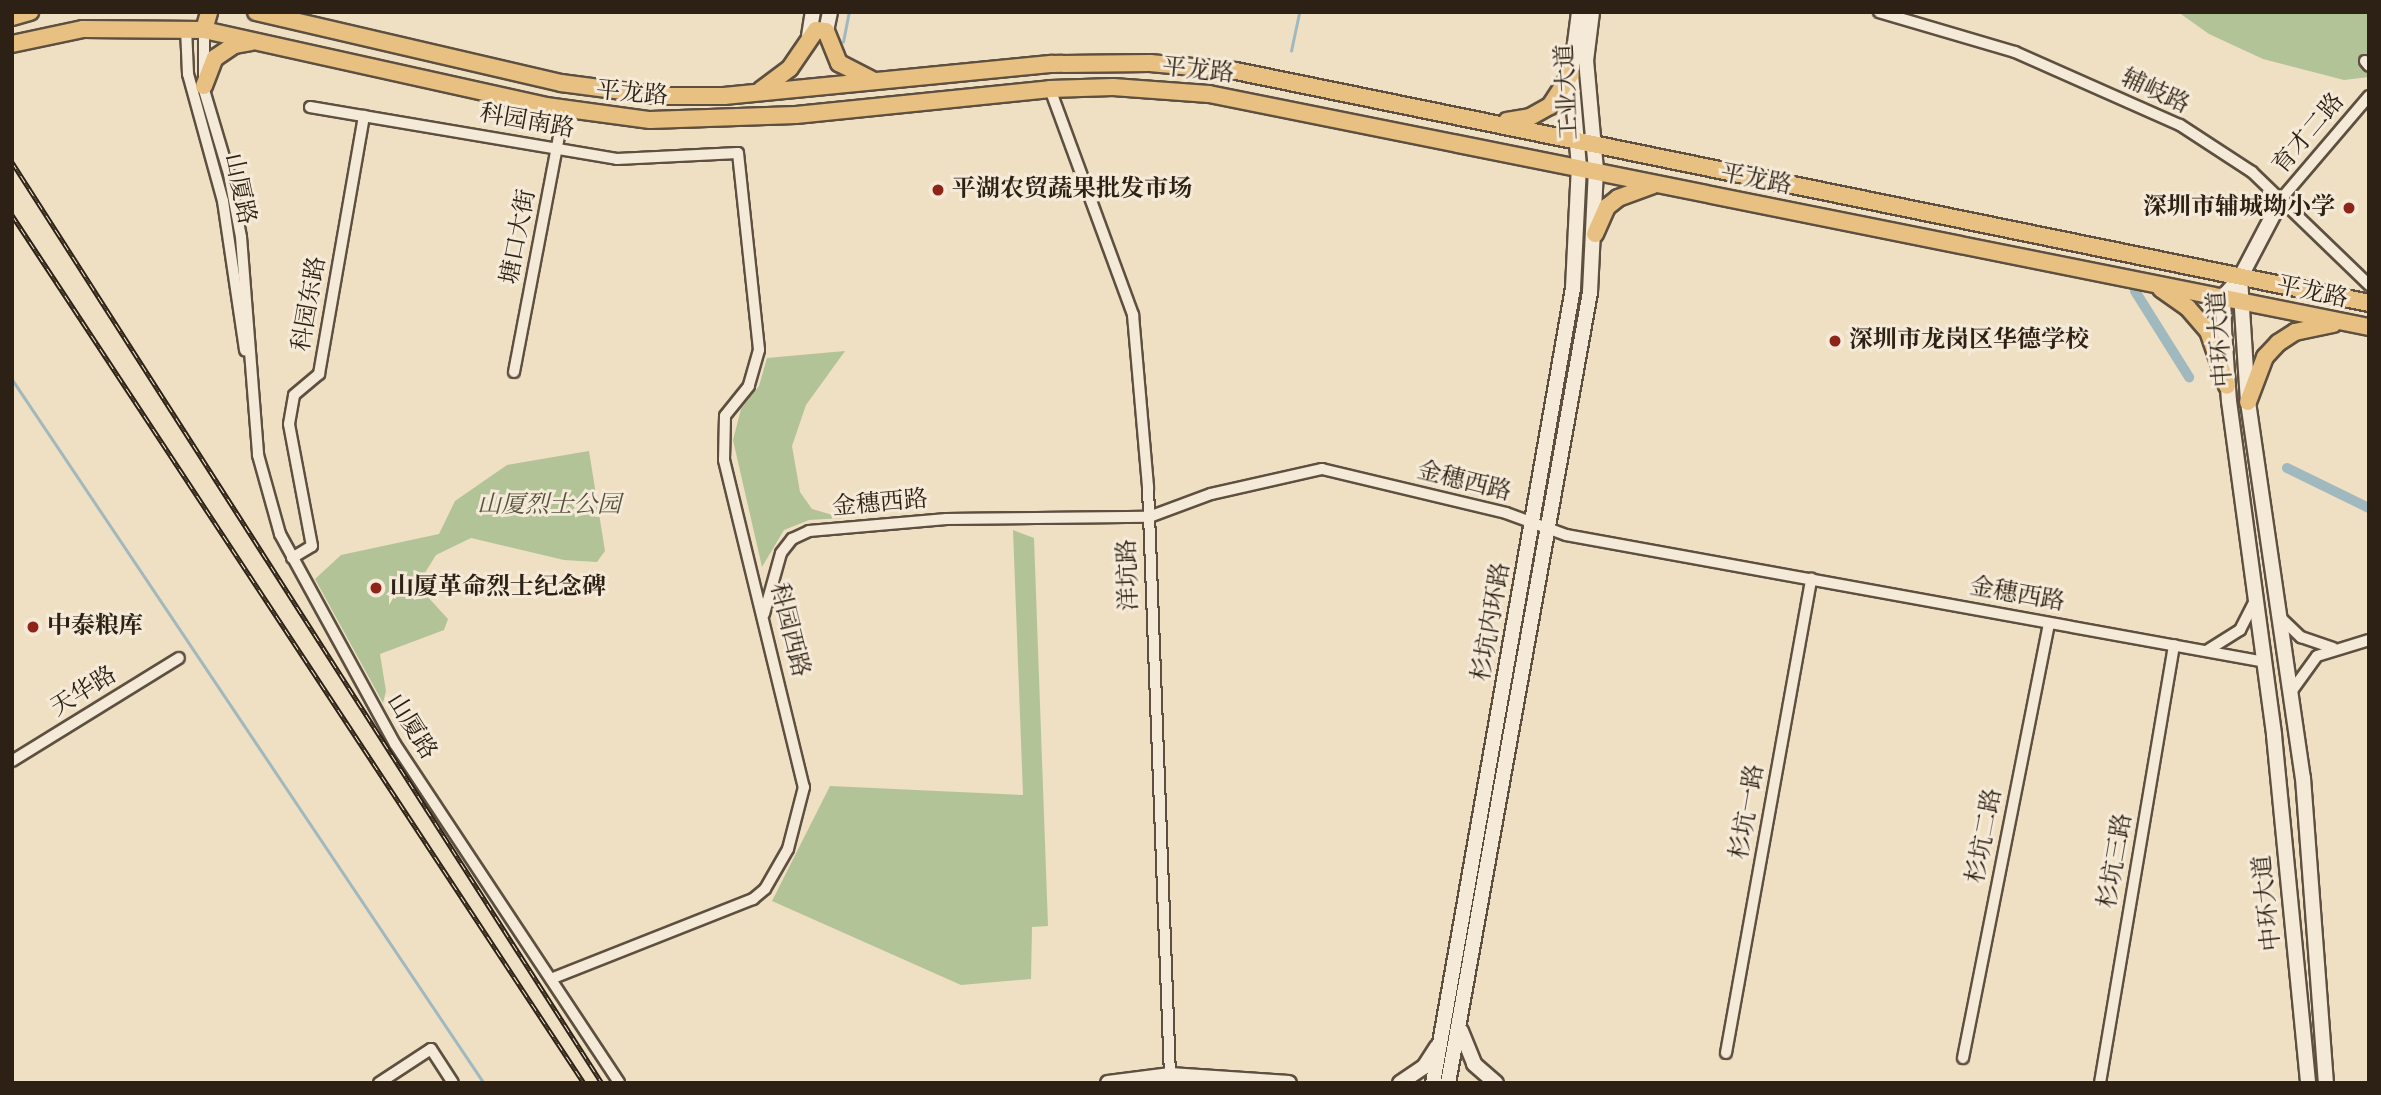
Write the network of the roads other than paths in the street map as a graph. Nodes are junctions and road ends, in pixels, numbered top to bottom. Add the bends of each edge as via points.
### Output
1 (30, 12) edge
2 (209, 12) edge
3 (256, 12) edge
4 (274, 12) edge
5 (813, 12) edge
6 (830, 12) edge
7 (1579, 12) edge
8 (1592, 12) edge
9 (1879, 12) edge
10 (12, 17) edge
11 (188, 20) edge
12 (289, 20) junction
13 (204, 30) junction
14 (826, 31) junction
15 (809, 36) junction
16 (261, 42) junction
17 (12, 44) edge
18 (1571, 74) junction
19 (881, 82) junction
20 (204, 86) junction
21 (1049, 89) junction
22 (749, 93) junction
23 (2369, 96) edge
24 (310, 107) dead end
25 (564, 110) junction
26 (364, 116) junction
27 (1490, 121) junction
28 (1585, 140) junction
29 (557, 148) junction
30 (738, 153) joint
31 (1579, 167) junction
32 (1596, 170) junction
33 (1665, 184) junction
34 (2282, 198) junction
35 (1595, 234) junction
36 (2240, 278) junction
37 (2139, 280) junction
38 (2369, 285) edge
39 (2223, 297) junction
40 (2241, 302) junction
41 (2369, 303) edge
42 (2349, 323) junction
43 (2369, 327) edge
44 (248, 360) junction
45 (514, 372) dead end
46 (2227, 386) junction
47 (2248, 402) junction
48 (1149, 517) junction
49 (1532, 523) junction
50 (1549, 529) junction
51 (292, 558) junction
52 (1811, 579) junction
53 (2256, 592) junction
54 (764, 614) junction
55 (2281, 618) junction
56 (2049, 622) junction
57 (2369, 640) edge
58 (2174, 645) junction
59 (2333, 648) junction
60 (2205, 651) junction
61 (179, 659) dead end
62 (2265, 662) junction
63 (2291, 692) junction
64 (12, 761) edge
65 (551, 979) junction
66 (1460, 1019) junction
67 (1441, 1040) junction
68 (1726, 1053) dead end
69 (1963, 1058) dead end
70 (1170, 1074) junction
71 (379, 1083) edge
72 (453, 1083) edge
73 (619, 1083) edge
74 (1108, 1083) edge
75 (1289, 1083) edge
76 (1400, 1083) edge
77 (1433, 1083) edge
78 (1448, 1083) edge
79 (1496, 1083) edge
80 (2100, 1083) edge
81 (2308, 1083) edge
82 (2326, 1083) edge

1 - 10 main road
2 - 13 main road
3 - 12 main road, 平龙路
4 - 12 main road
5 - 15 street
6 - 14 street
7 - 18 street, 工业大道
8 - 28 street, 工业大道
9 - 34 street, 辅岐路 via 2015,52 2151,111 2231,156
11 - 13 main road, 平龙路
11 - 17 main road, 平龙路 via 83,29
11 - 44 street, 山厦路 via 188,74 223,201 239,329
12 - 22 main road, 平龙路 via 599,90 661,96
13 - 16 main road, 平龙路
13 - 20 street, 山厦路
14 - 15 main road via 816,30
14 - 19 main road via 839,62 858,76
15 - 22 main road via 780,78
16 - 20 main road via 234,45 220,54 209,65
16 - 25 main road, 平龙路
18 - 27 main road via 1558,98 1540,112 1517,120
18 - 28 street, 工业大道
19 - 22 main road, 平龙路
19 - 27 main road, 平龙路 via 1052,64 1190,65 1285,79
20 - 44 street, 山厦路 via 238,216
21 - 25 main road, 平龙路 via 690,121
21 - 31 main road, 平龙路 via 1112,87 1209,94
21 - 48 street, 洋坑路 via 1133,315
23 - 34 street, 育才二路
24 - 26 street, 科园南路
25 - 29 street, 塘口大街
26 - 29 street, 科园南路
26 - 51 street, 科园东路 via 319,374 294,395 289,424 312,546
27 - 28 main road, 平龙路
28 - 31 street, 工业大道
28 - 32 street, 工业大道
28 - 36 main road, 平龙路
29 - 30 street, 科园南路 via 617,159
29 - 45 street, 塘口大街
30 - 54 street, 科园西路 via 759,350 749,386 725,416 722,434 724,460
31 - 32 main road, 平龙路
31 - 49 street, 杉坑内环路 via 1573,288
32 - 33 main road, 平龙路
32 - 35 street, 杉坑内环路
33 - 35 main road via 1618,198 1607,207
33 - 37 main road, 平龙路
34 - 36 street
34 - 38 street, 辅岐路
35 - 50 street, 杉坑内环路 via 1590,292
36 - 39 street, 中环大道
36 - 40 street, 中环大道
36 - 41 main road, 平龙路
37 - 39 main road, 平龙路
37 - 46 main road via 2176,298 2199,319 2215,343
39 - 40 main road, 平龙路
39 - 46 street, 中环大道
40 - 42 main road, 平龙路
40 - 47 street, 中环大道
42 - 43 main road, 平龙路
42 - 47 main road via 2319,325 2278,343 2265,357
44 - 51 street, 山厦路 via 261,475
46 - 53 street, 中环大道
47 - 55 street, 中环大道 via 2263,477
48 - 49 street, 金穗西路 via 1211,494 1322,469
48 - 54 street, 金穗西路 via 946,519 809,531 781,553
48 - 70 street, 洋坑路
49 - 50 street, 金穗西路
49 - 67 street, 杉坑内环路
50 - 52 street, 金穗西路
50 - 66 street, 杉坑内环路
51 - 65 street, 山厦路 via 395,744
52 - 56 street, 金穗西路
52 - 68 street, 杉坑一路
53 - 60 street via 2240,630
53 - 62 street, 中环大道
54 - 65 street, 科园西路 via 804,787 788,849 772,877 753,899
55 - 59 street via 2301,637
55 - 63 street, 中环大道
56 - 58 street, 金穗西路
56 - 69 street, 杉坑二路
57 - 59 street
58 - 60 street, 金穗西路
58 - 80 street, 杉坑三路
59 - 63 street via 2316,656
60 - 62 street, 金穗西路
61 - 64 street, 天华路
62 - 81 street, 中环大道
63 - 82 street, 中环大道 via 2303,778
65 - 73 street, 山厦路
66 - 78 street, 杉坑内环路
66 - 79 street via 1466,1051
67 - 76 street via 1424,1067
67 - 77 street, 杉坑内环路
70 - 74 street
70 - 75 street
71 - 72 street via 431,1049

